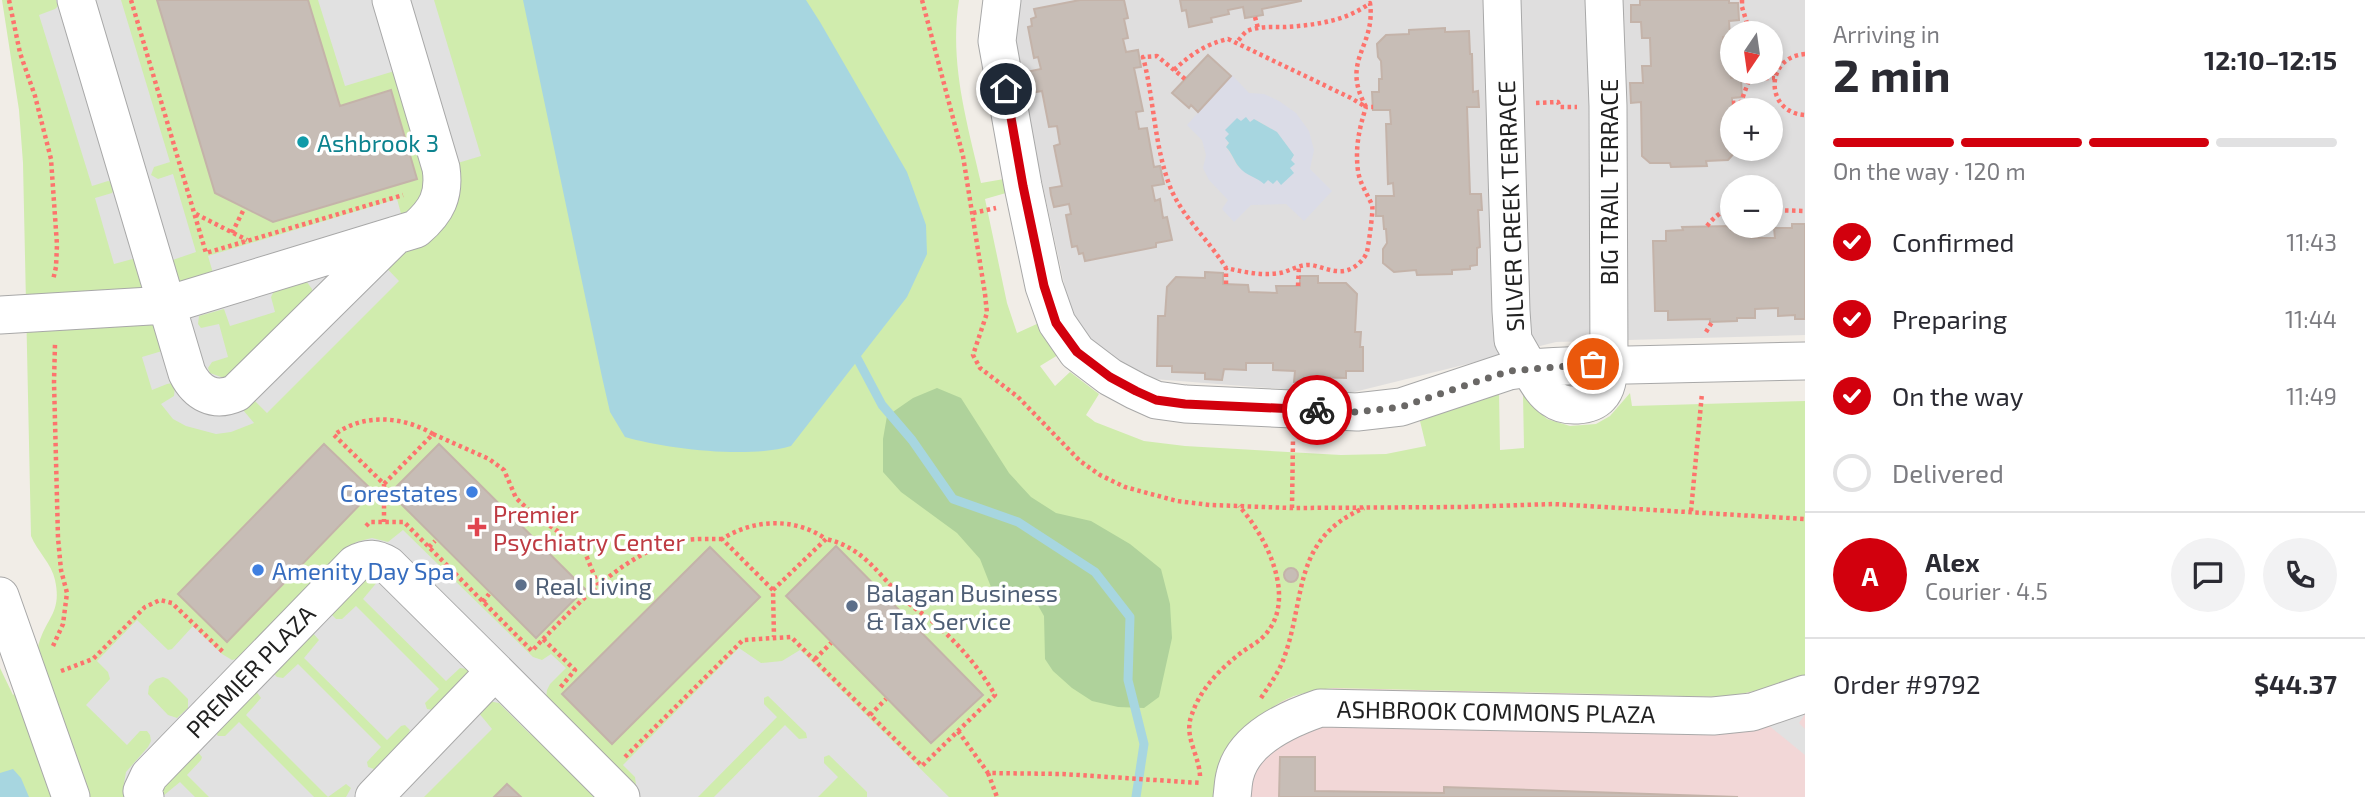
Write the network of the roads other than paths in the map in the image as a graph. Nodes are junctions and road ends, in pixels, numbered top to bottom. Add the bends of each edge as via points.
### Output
1 (76, 0) edge
2 (391, 0) edge
3 (1002, 0) edge
4 (1502, 0) edge
5 (1604, 0) edge
6 (397, 235) junction
7 (167, 305) junction
8 (0, 315) edge
9 (1805, 361) edge
10 (1609, 364) junction
11 (1529, 368) junction
12 (0, 596) edge
13 (495, 671) junction
14 (1805, 694) edge
15 (1216, 790) edge
16 (71, 797) edge
17 (145, 797) edge
18 (374, 797) edge
19 (621, 797) edge

1 - 7 street
2 - 6 street via 443,182 432,215 416,229
3 - 11 street, SILVER CREEK TERRACE via 998,41 1044,286 1056,323 1088,360 1156,400 1357,412 1401,407
4 - 11 street, SILVER CREEK TERRACE via 1513,340
5 - 10 street, BIG TRAIL TERRACE
6 - 7 street
6 - 7 street via 247,383 226,397 214,398 193,385
7 - 8 street
9 - 10 street
10 - 11 street
12 - 16 street
13 - 17 street, PREMIER PLAZA via 388,565 363,559 149,776 142,791
13 - 18 street
13 - 19 street, PREMIER PLAZA
14 - 15 street, ASHBROOK COMMONS PLAZA via 1752,712 1713,716 1320,708 1265,733

